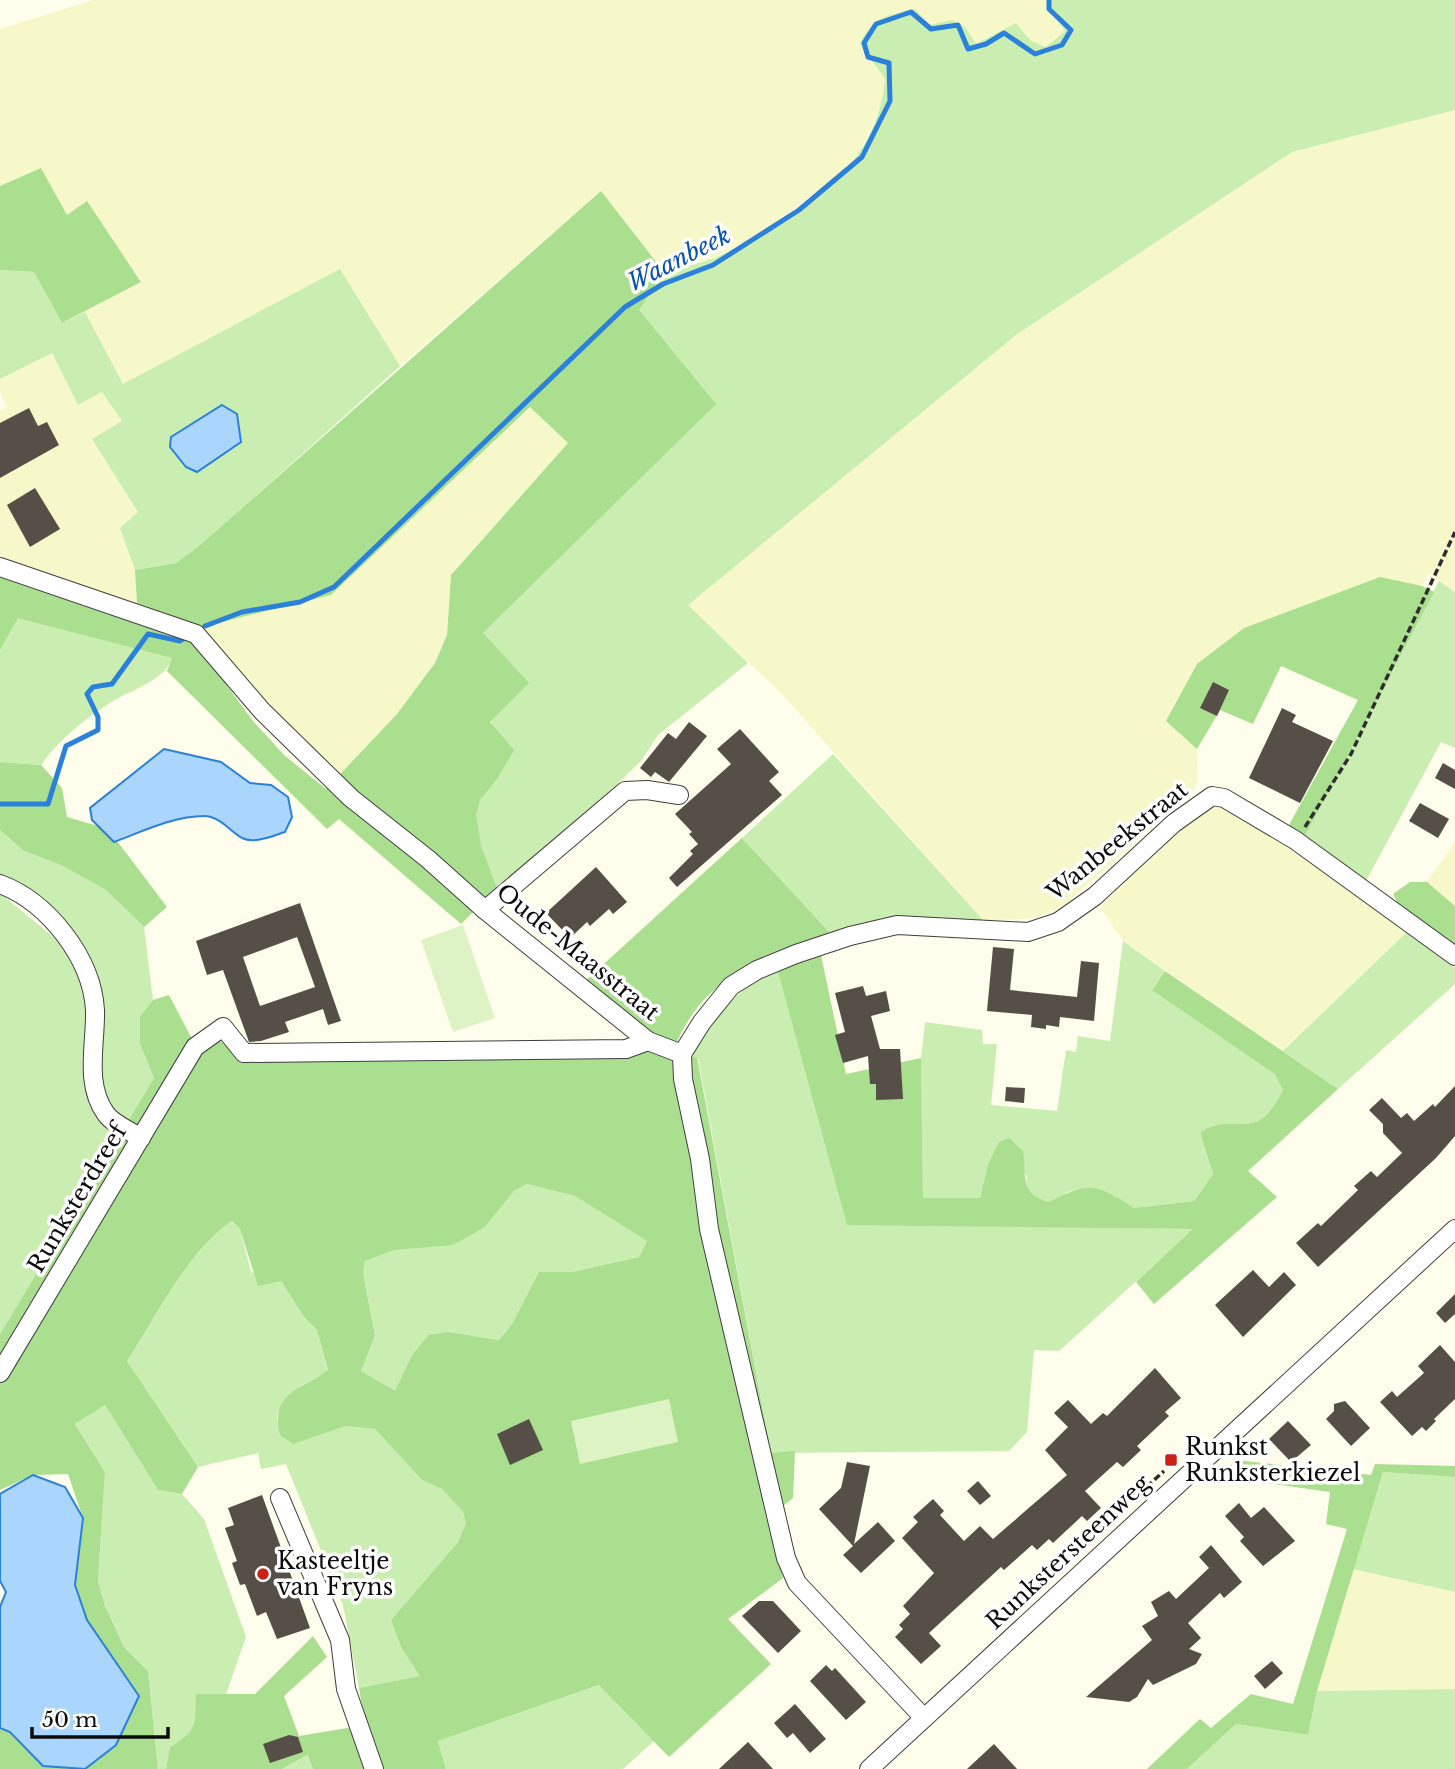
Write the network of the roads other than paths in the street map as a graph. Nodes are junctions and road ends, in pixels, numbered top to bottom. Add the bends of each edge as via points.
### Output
1 (0, 567) edge
2 (679, 795) dead end
3 (0, 884) edge
4 (485, 910) junction
5 (1455, 956) edge
6 (648, 1041) junction
7 (682, 1054) junction
8 (141, 1138) junction
9 (1455, 1230) edge
10 (0, 1373) edge
11 (280, 1498) dead end
12 (924, 1718) junction
13 (373, 1769) edge
14 (870, 1769) edge

1 - 4 street, Oude-Maasstraat via 196,634 262,711 351,798
2 - 4 street via 625,791
3 - 8 street via 39,905 80,957 94,1007 93,1084 106,1115
4 - 6 street, Oude-Maasstraat
5 - 7 street, Wanbeekstraat via 1295,840 1224,798 1212,796 1058,922 1028,932 897,925 796,954 732,986
6 - 7 street, Oude-Maasstraat
6 - 8 street, Runksterdreef via 626,1048 244,1053 223,1027 195,1047
7 - 12 street via 709,1229 786,1558 797,1583
8 - 10 street, Runksterdreef
9 - 12 street, Runkstersteenweg
11 - 13 street via 340,1640 346,1689
12 - 14 street, Runkstersteenweg

